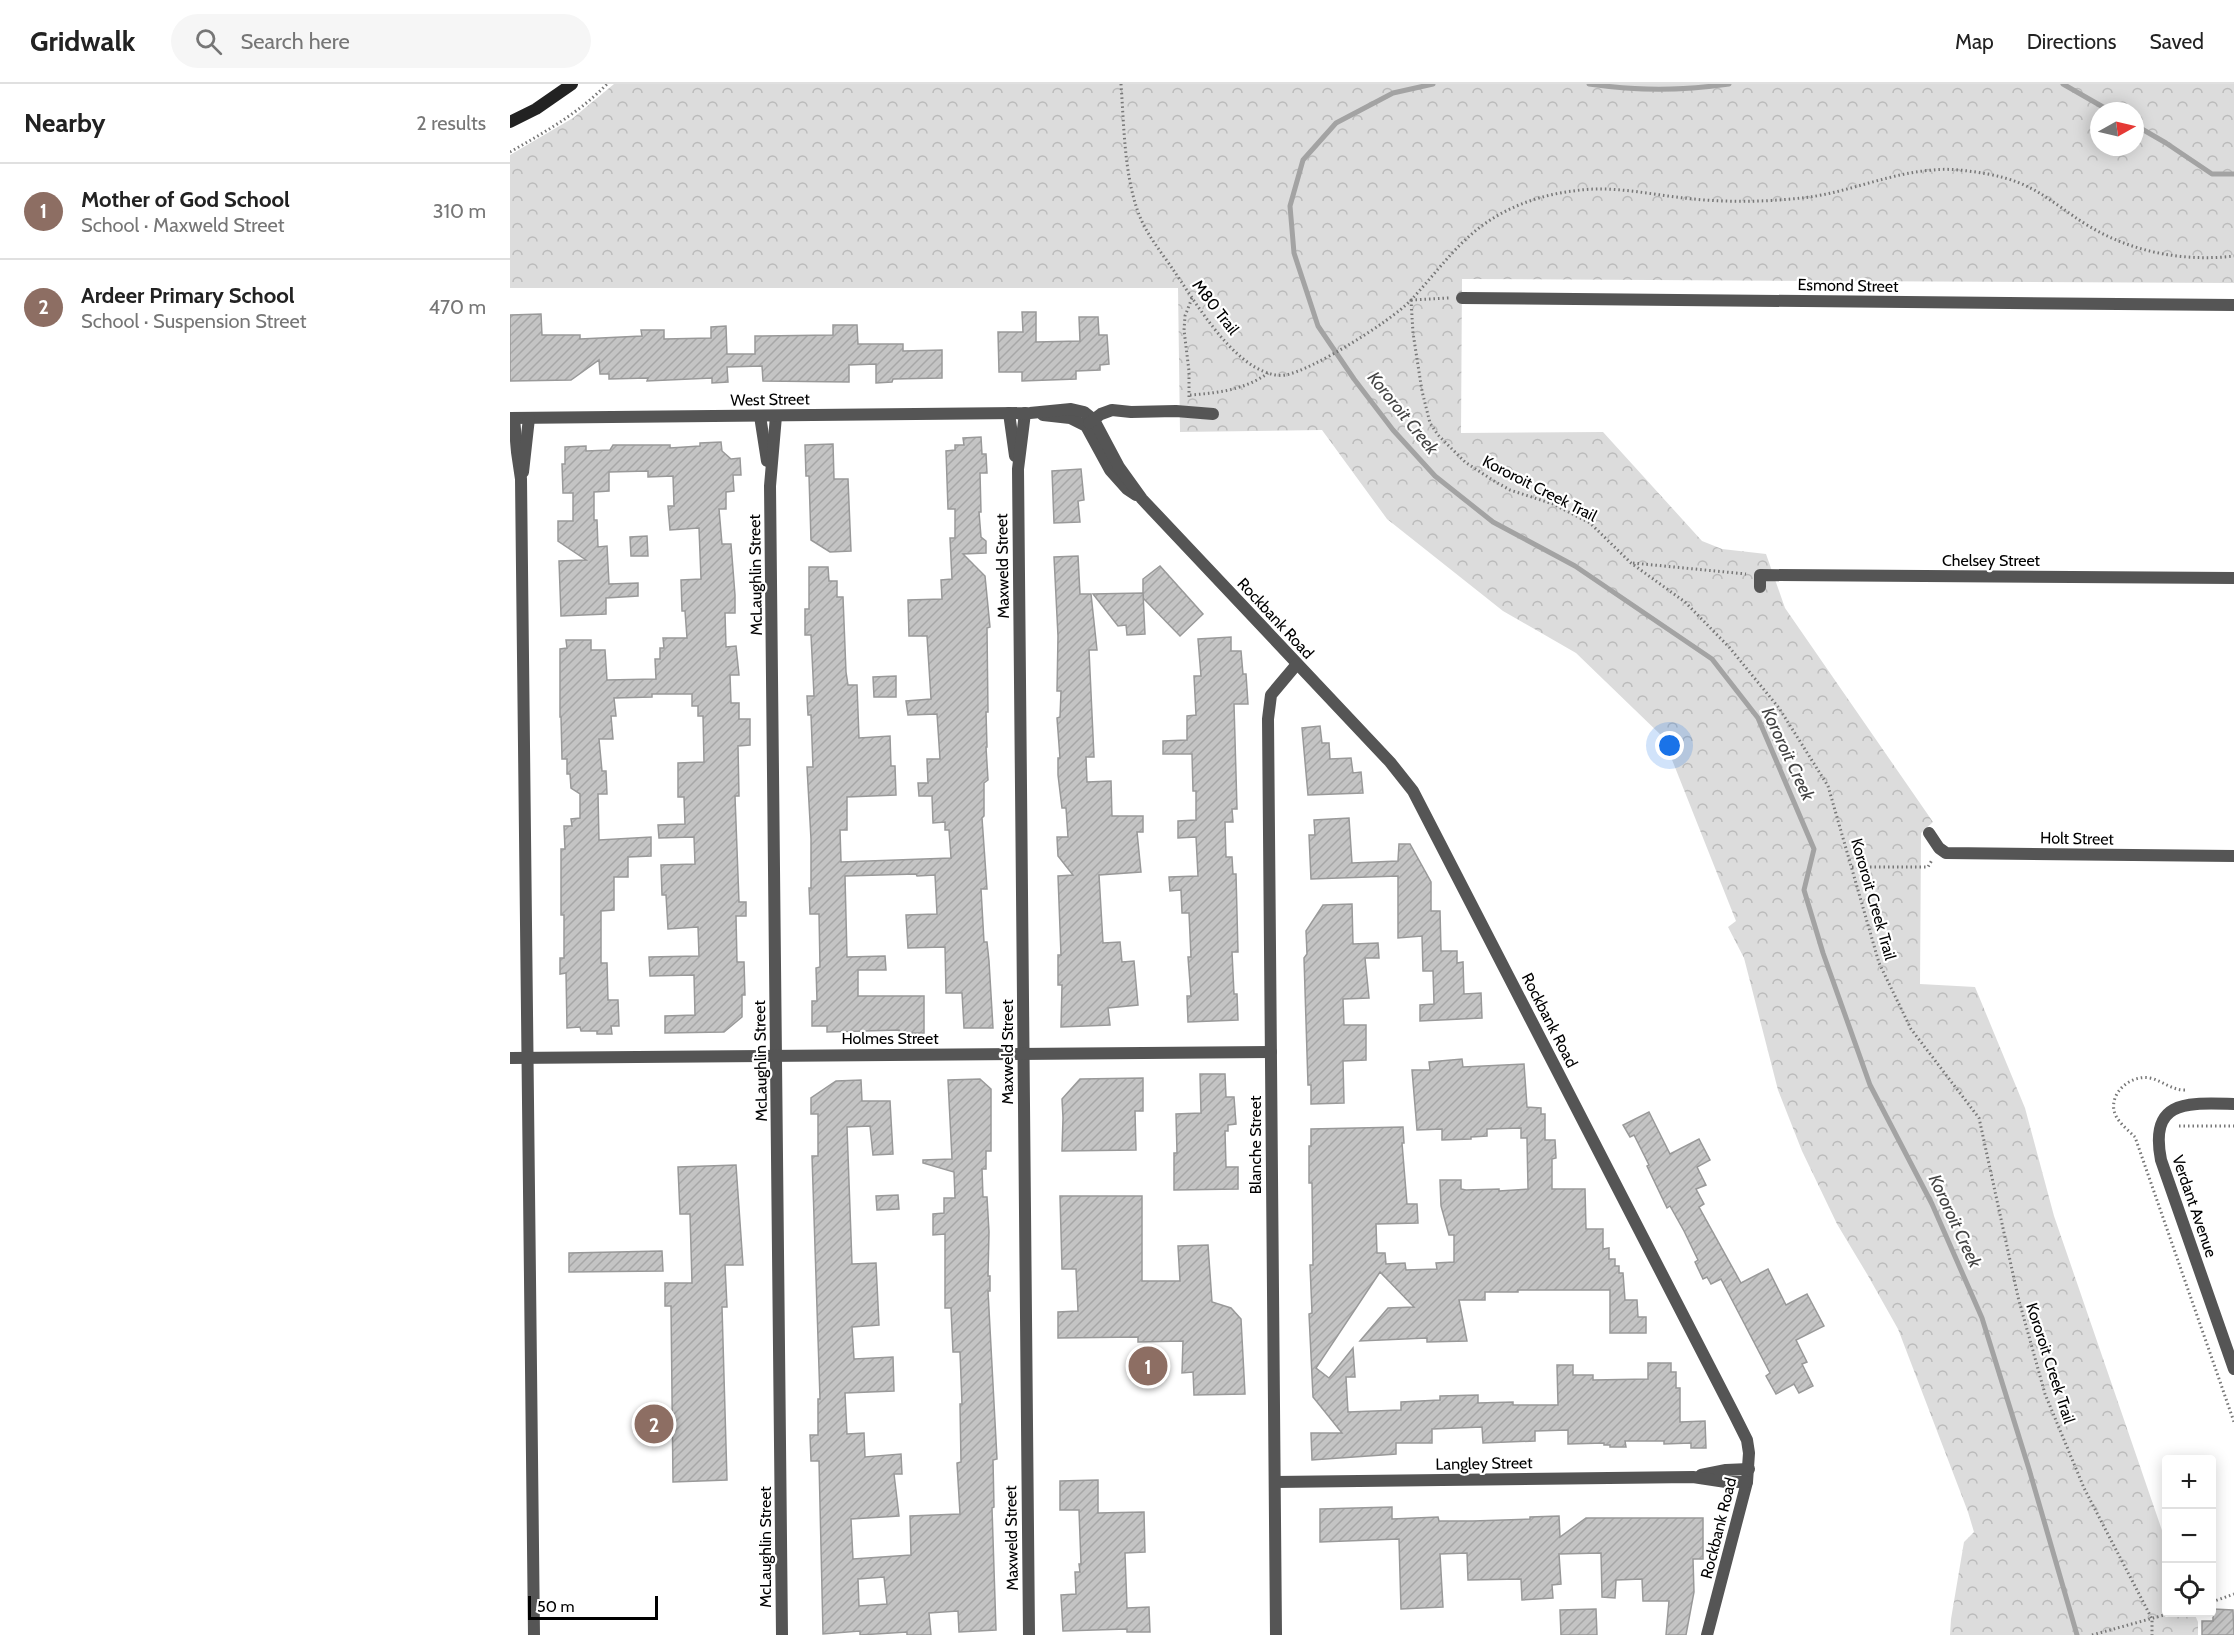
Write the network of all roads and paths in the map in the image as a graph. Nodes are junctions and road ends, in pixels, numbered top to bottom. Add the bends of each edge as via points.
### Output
1 (572, 84) edge
2 (607, 84) edge
3 (1121, 84) edge
4 (510, 122) edge
5 (510, 152) edge
6 (2234, 256) edge
7 (1192, 298) junction
8 (1462, 298) joint
9 (1411, 300) junction
10 (2234, 305) edge
11 (1268, 373) junction
12 (1189, 395) junction
13 (1190, 412) junction
14 (1009, 413) junction
15 (1027, 413) junction
16 (1213, 414) dead end
17 (760, 416) junction
18 (776, 416) junction
19 (512, 418) edge
20 (529, 418) junction
21 (1090, 423) junction
22 (1018, 469) junction
23 (521, 479) junction
24 (770, 486) junction
25 (1631, 563) junction
26 (2234, 578) edge
27 (1760, 581) joint
28 (1297, 664) junction
29 (1929, 833) dead end
30 (1939, 848) junction
31 (2234, 856) edge
32 (1852, 867) junction
33 (1271, 1052) junction
34 (1024, 1054) junction
35 (777, 1056) junction
36 (510, 1058) edge
37 (526, 1058) junction
38 (2234, 1104) edge
39 (2234, 1126) edge
40 (2172, 1128) dead end
41 (2231, 1349) edge
42 (2234, 1369) edge
43 (1749, 1469) junction
44 (1694, 1477) junction
45 (1275, 1482) junction
46 (1748, 1482) junction
47 (2234, 1594) edge
48 (2216, 1600) edge
49 (2162, 1616) edge
50 (2152, 1619) junction
51 (534, 1635) edge
52 (782, 1635) edge
53 (1029, 1635) edge
54 (1276, 1635) edge
55 (1707, 1635) edge
56 (2092, 1635) edge
57 (2152, 1635) edge

1 - 4 street via 536,110
2 - 5 path via 556,126
3 - 7 path, M80 Trail via 1129,171 1137,209 1143,225
6 - 9 path via 2192,258 2145,250 2101,233 2019,182 1985,174 1936,170 1786,199 1714,201 1599,188 1550,195 1507,210 1478,228
7 - 11 path, M80 Trail via 1238,354
7 - 12 path via 1184,330
8 - 9 path
8 - 10 street, Esmond Street
9 - 11 path via 1397,313 1318,361 1284,376
9 - 25 path, Kororoit Creek Trail via 1422,391 1437,435 1465,462 1494,481 1590,523
11 - 12 path via 1257,381 1228,390
12 - 13 path
13 - 16 street
13 - 21 street via 1112,410
14 - 15 street, West Street
14 - 18 street, West Street
14 - 22 street, Maxweld Street
15 - 21 street, West Street
15 - 22 street, Maxweld Street
17 - 18 street, West Street
17 - 20 street, West Street
17 - 24 street, McLaughlin Street
18 - 24 street, McLaughlin Street
19 - 20 street, West Street
19 - 23 street
20 - 23 street
21 - 28 street, Rockbank Road via 1110,470
22 - 34 street, Maxweld Street
23 - 37 street
24 - 35 street, McLaughlin Street
25 - 27 path
25 - 32 path, Kororoit Creek Trail via 1685,602 1779,708 1828,786
26 - 27 street, Chelsey Street
28 - 33 street, Blanche Street via 1271,695 1268,718
28 - 43 street, Rockbank Road via 1413,791 1734,1414 1746,1440
29 - 30 street
30 - 31 street, Holt Street via 1946,853
30 - 32 path via 1928,867
32 - 50 path, Kororoit Creek Trail via 1879,963 1911,1029 1979,1118 2018,1297 2045,1394 2084,1488
33 - 34 street, Holmes Street
33 - 45 street, Blanche Street
34 - 35 street, Holmes Street
34 - 53 street, Maxweld Street
35 - 37 street, Holmes Street
35 - 52 street, McLaughlin Street
36 - 37 street, Holmes Street
37 - 51 street
38 - 41 street, Verdant Avenue via 2192,1103 2171,1111 2160,1121 2157,1139 2161,1160
39 - 40 path
41 - 42 street, Verdant Avenue
43 - 44 street, Langley Street
43 - 46 street, Rockbank Road
44 - 45 street, Langley Street
44 - 46 street, Langley Street
45 - 54 street, Blanche Street
46 - 55 street, Rockbank Road
47 - 48 path
49 - 50 path
50 - 56 path
50 - 57 path, Kororoit Creek Trail

